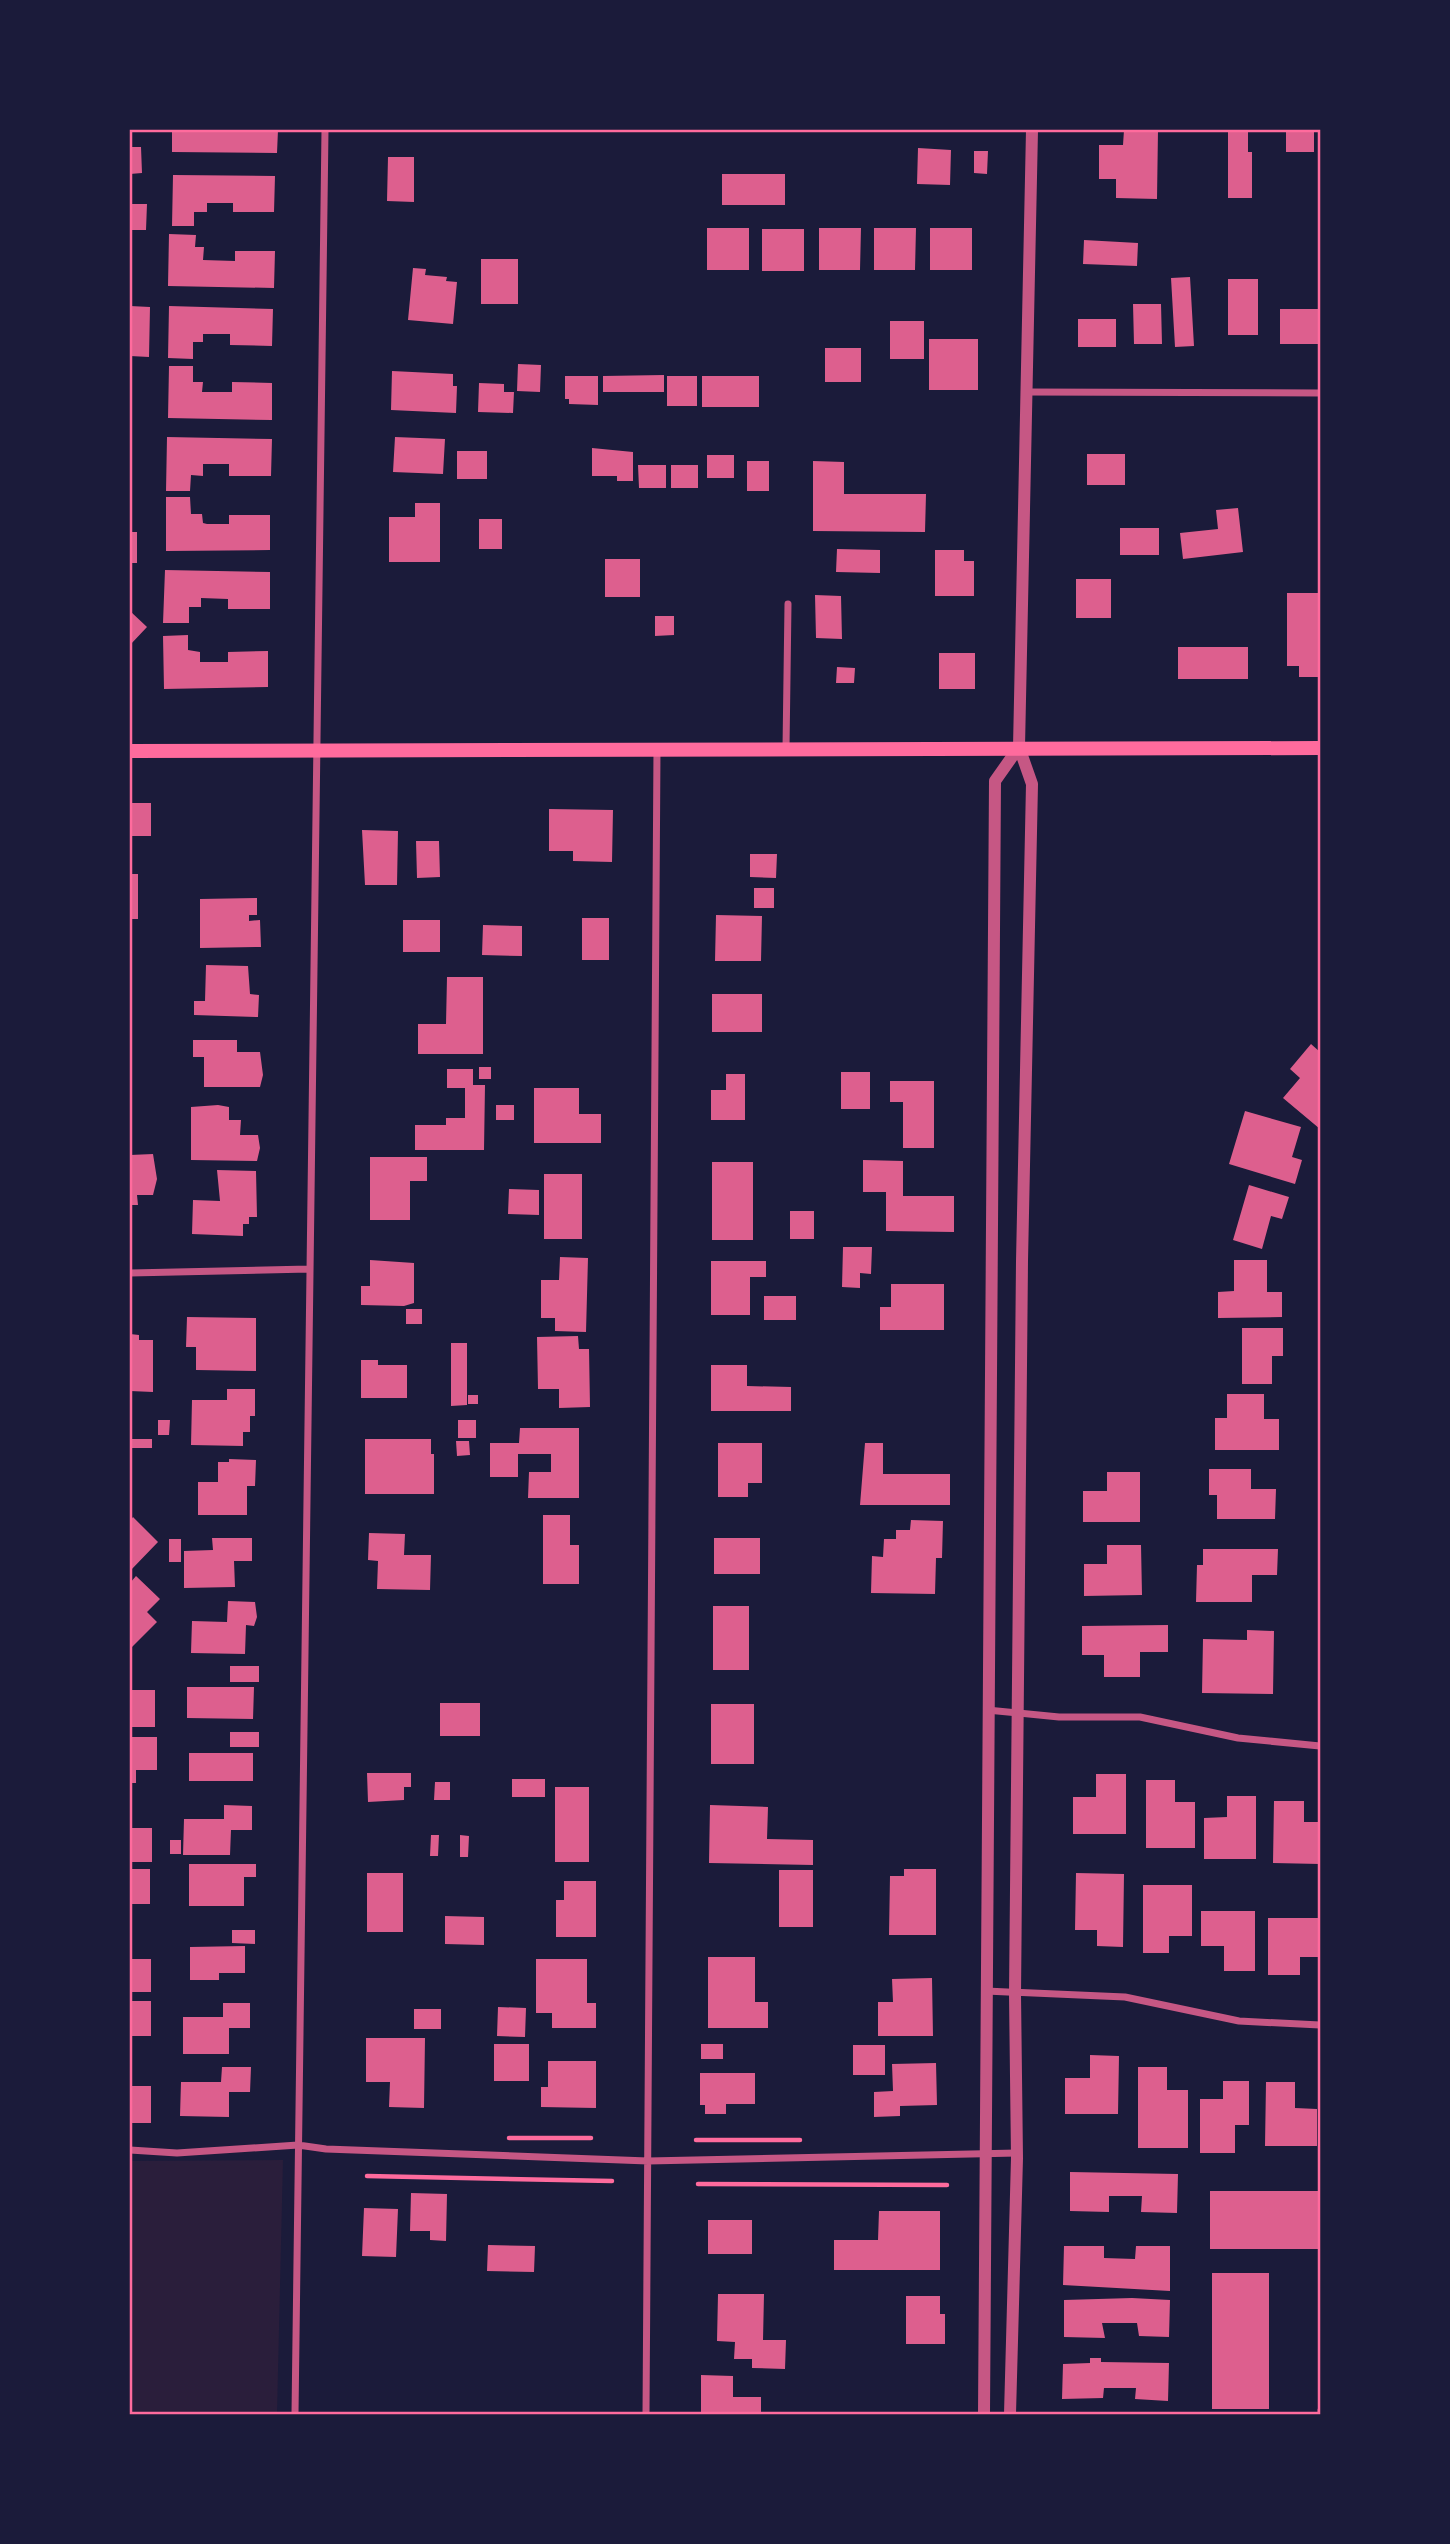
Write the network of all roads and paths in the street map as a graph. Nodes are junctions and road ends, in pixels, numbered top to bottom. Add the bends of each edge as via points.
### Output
1 (324, 130) edge
2 (1032, 130) edge
3 (1026, 392) junction
4 (1321, 393) edge
5 (788, 604) dead end
6 (1019, 747) junction
7 (657, 748) junction
8 (786, 748) junction
9 (1321, 748) edge
10 (316, 750) junction
11 (130, 751) edge
12 (309, 1269) junction
13 (130, 1273) edge
14 (987, 1710) junction
15 (1020, 1714) junction
16 (1321, 1746) edge
17 (985, 1991) junction
18 (1015, 1994) junction
19 (1321, 2025) edge
20 (497, 2138) dead end
21 (591, 2138) dead end
22 (298, 2145) junction
23 (130, 2150) edge
24 (1017, 2153) junction
25 (986, 2154) junction
26 (648, 2161) junction
27 (367, 2176) dead end
28 (612, 2181) dead end
29 (698, 2184) dead end
30 (947, 2185) dead end
31 (295, 2414) edge
32 (646, 2414) edge
33 (984, 2414) edge
34 (1010, 2414) edge

1 - 10 street
2 - 3 street
3 - 4 street
3 - 6 street
5 - 8 street
6 - 8 main road
6 - 9 main road
6 - 14 street via 995,781
6 - 15 street via 1032,784 1022,1247
7 - 8 main road
7 - 10 main road
7 - 26 street
10 - 11 main road
10 - 12 street
12 - 13 street
12 - 22 street
14 - 15 street
14 - 17 street
15 - 16 street via 1140,1717 1238,1738
15 - 18 street
17 - 18 street
17 - 25 street
18 - 19 street via 1125,1997 1239,2021
18 - 24 street
20 - 21 path
22 - 23 street via 177,2153
22 - 26 street via 326,2150
22 - 31 street
24 - 25 street
24 - 34 street
25 - 26 street
25 - 33 street
26 - 32 street
27 - 28 path
29 - 30 path

